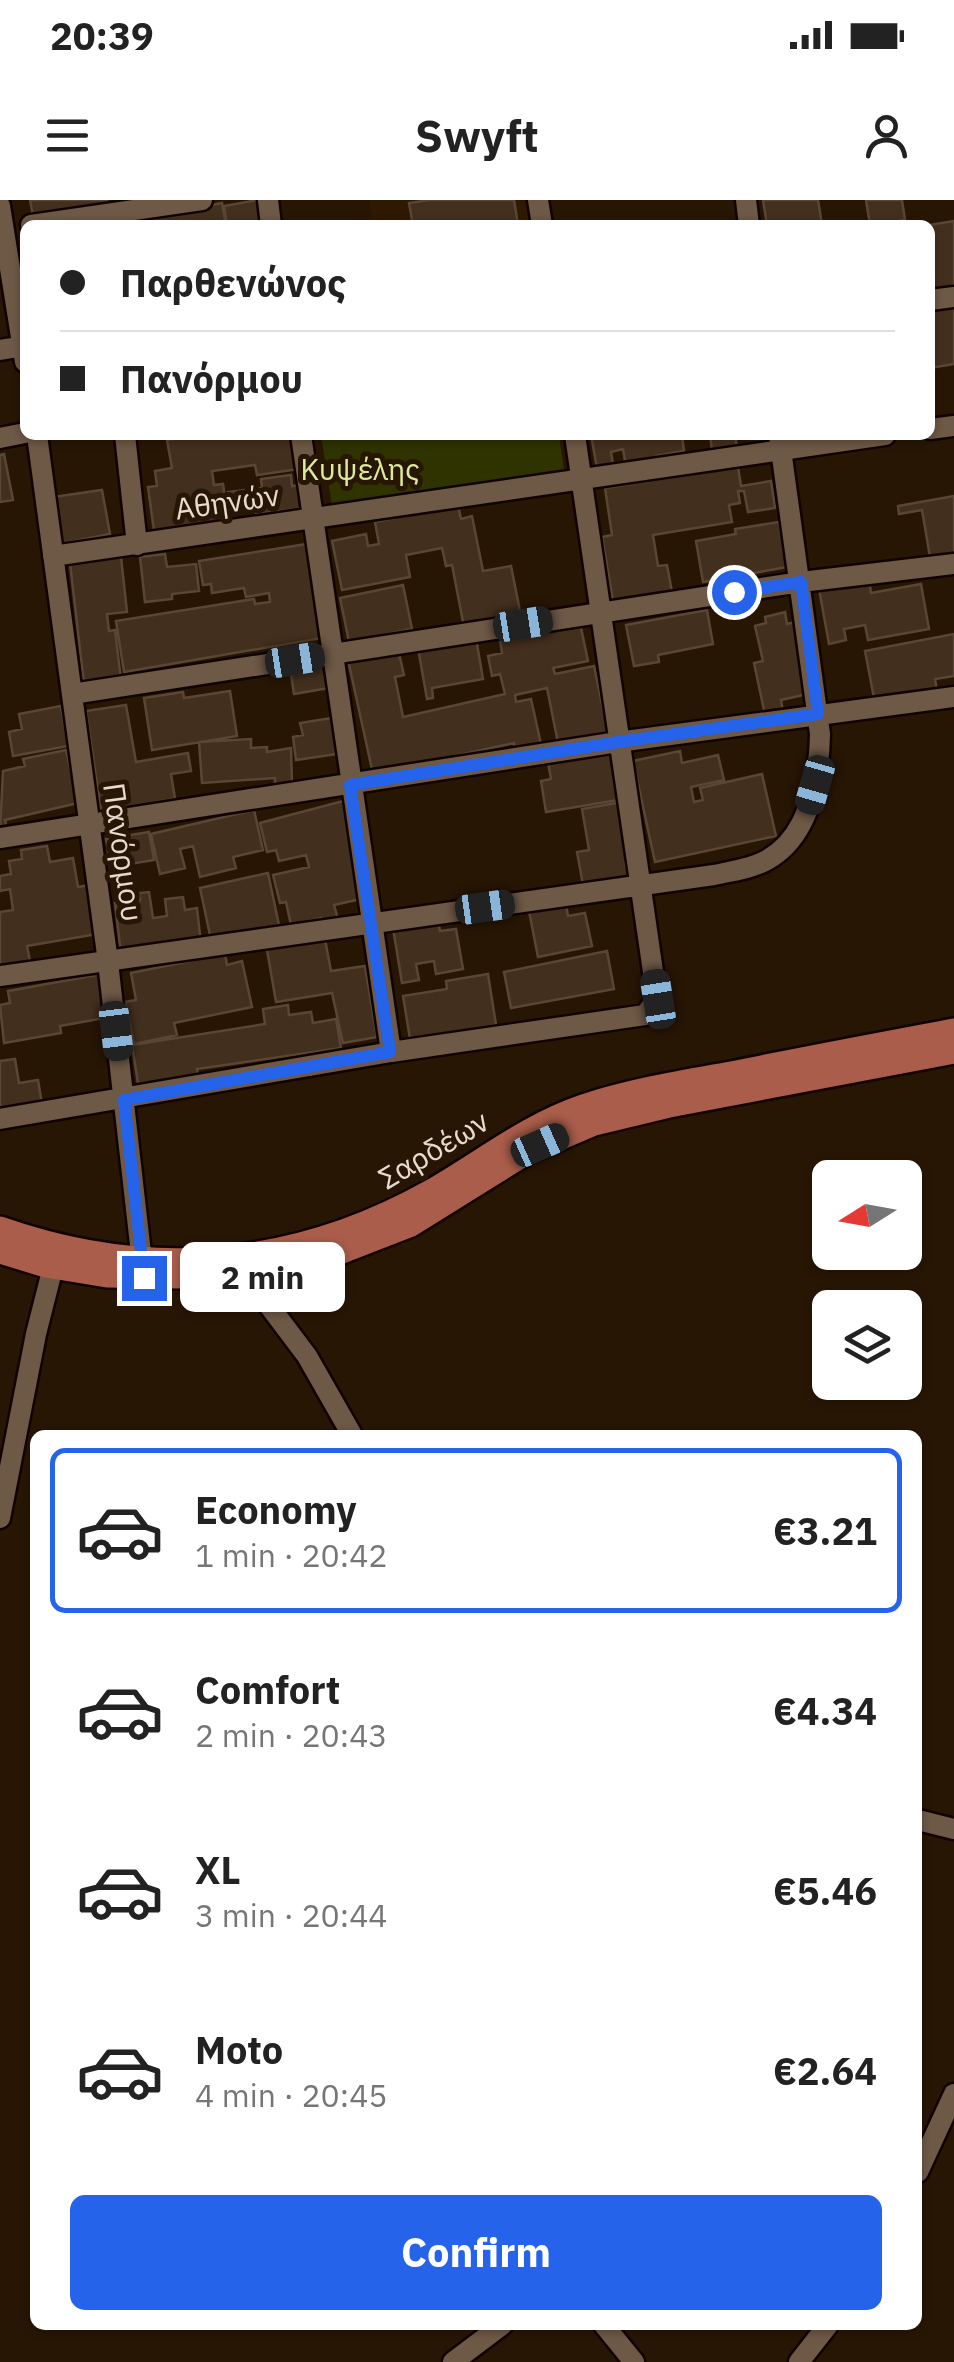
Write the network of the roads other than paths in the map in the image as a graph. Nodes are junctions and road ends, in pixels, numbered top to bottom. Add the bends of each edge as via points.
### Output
1 (202, 200) edge
2 (0, 206) edge
3 (63, 220) edge
4 (15, 227) edge
5 (20, 296) edge
6 (37, 440) edge
7 (126, 440) edge
8 (302, 440) edge
9 (575, 440) edge
10 (810, 440) edge
11 (780, 442) edge
12 (582, 481) junction
13 (313, 519) junction
14 (137, 545) junction
15 (53, 556) junction
16 (954, 564) edge
17 (801, 582) junction
18 (599, 612) junction
19 (332, 654) junction
20 (72, 694) junction
21 (954, 698) edge
22 (818, 714) junction
23 (618, 742) junction
24 (350, 785) junction
25 (90, 824) junction
26 (0, 838) edge
27 (639, 886) junction
28 (369, 922) junction
29 (108, 962) junction
30 (0, 976) edge
31 (954, 1030) edge
32 (954, 1051) edge
33 (390, 1052) junction
34 (124, 1100) junction
35 (0, 1119) edge
36 (0, 1229) edge
37 (0, 1251) edge
38 (53, 1266) junction
39 (249, 1268) junction
40 (143, 1269) junction
41 (349, 1430) edge
42 (0, 1518) edge
43 (922, 1821) edge
44 (954, 1829) edge
45 (954, 2094) edge
46 (922, 2163) edge
47 (495, 2330) edge
48 (608, 2330) edge
49 (824, 2330) edge
50 (453, 2362) edge
51 (634, 2362) edge
52 (799, 2362) edge

1 - 3 street
2 - 4 street
4 - 5 street
6 - 15 street, Πανόρμου
7 - 14 street
8 - 13 street
9 - 12 street
10 - 11 street, Αθηνών
11 - 12 street, Αθηνών
11 - 17 street
12 - 13 street, Αθηνών
12 - 18 street
13 - 14 street, Αθηνών
13 - 19 street
14 - 15 street, Αθηνών
15 - 20 street, Πανόρμου
16 - 17 street
17 - 18 street
17 - 22 street
18 - 19 street
18 - 23 street
19 - 20 street
19 - 24 street
20 - 25 street, Πανόρμου
21 - 22 street
22 - 23 street
22 - 27 street via 815,785 802,822 782,850 737,870
23 - 24 street
23 - 27 street
24 - 25 street
24 - 28 street
25 - 26 street
25 - 29 street, Πανόρμου
27 - 28 street
27 - 33 street via 658,999 644,1015
28 - 29 street
28 - 33 street
29 - 30 street
29 - 34 street, Πανόρμου
31 - 39 main road, Σαρδέων via 587,1106 511,1140 374,1220
32 - 39 main road, Σαρδέων via 594,1124 528,1151 412,1224 316,1262
33 - 34 street
34 - 35 street
34 - 40 street, Πανόρμου
36 - 40 main road, Σαρδέων
37 - 38 main road, Σαρδέων
38 - 40 main road, Σαρδέων
38 - 42 street
39 - 40 main road, Σαρδέων
39 - 41 street
43 - 44 street
45 - 46 street
47 - 50 street
48 - 51 street
49 - 52 street

